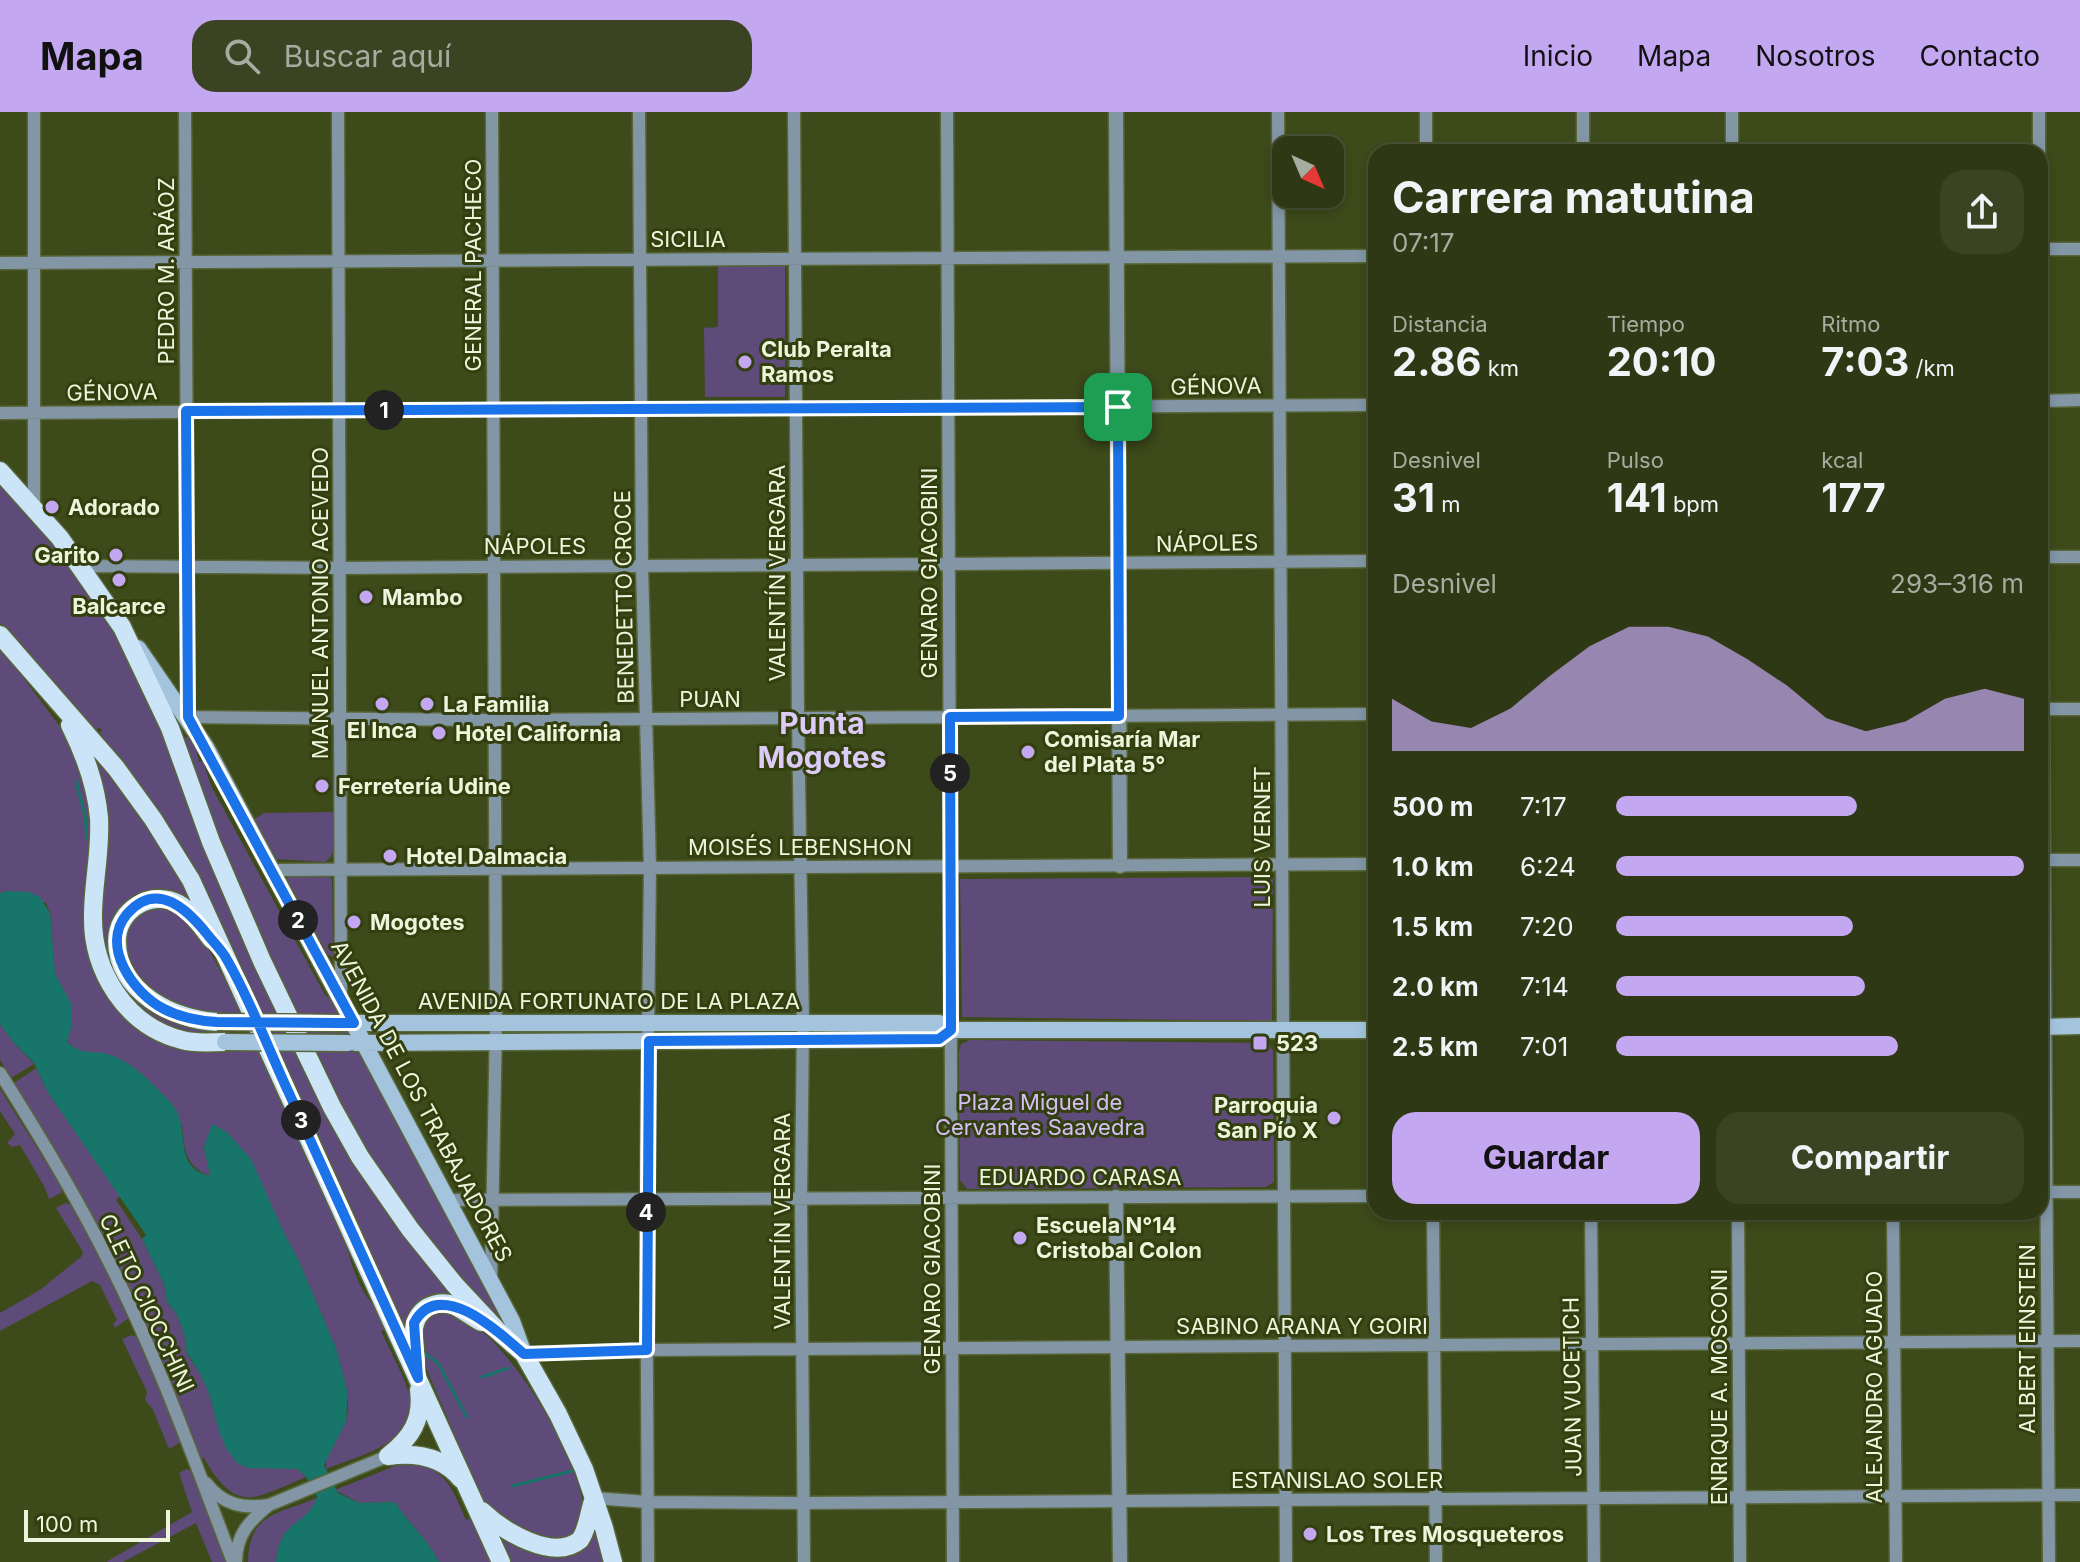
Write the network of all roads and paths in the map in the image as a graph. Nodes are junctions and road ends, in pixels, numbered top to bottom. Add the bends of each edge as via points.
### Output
1 (34, 112) edge
2 (185, 112) edge
3 (338, 112) edge
4 (492, 112) edge
5 (639, 112) edge
6 (794, 112) edge
7 (947, 112) edge
8 (1116, 112) edge
9 (1278, 112) edge
10 (1426, 112) edge
11 (1583, 112) edge
12 (1732, 112) edge
13 (2039, 112) edge
14 (1426, 144) edge
15 (1583, 144) edge
16 (1732, 144) edge
17 (2039, 144) edge
18 (2080, 249) edge
19 (2048, 251) edge
20 (1368, 256) edge
21 (1279, 257) junction
22 (948, 258) junction
23 (1117, 258) junction
24 (795, 259) junction
25 (493, 260) junction
26 (640, 260) junction
27 (339, 261) junction
28 (186, 262) junction
29 (0, 263) edge
30 (34, 263) junction
31 (2080, 400) edge
32 (2048, 401) edge
33 (1279, 405) junction
34 (1368, 405) edge
35 (949, 407) junction
36 (1118, 407) junction
37 (796, 408) junction
38 (493, 409) junction
39 (641, 409) junction
40 (340, 410) junction
41 (186, 411) junction
42 (0, 413) edge
43 (33, 413) junction
44 (0, 471) edge
45 (34, 507) junction
46 (2048, 557) edge
47 (2080, 557) edge
48 (1368, 561) edge
49 (1280, 562) junction
50 (949, 564) junction
51 (1118, 564) junction
52 (797, 565) junction
53 (79, 566) junction
54 (494, 566) junction
55 (642, 566) junction
56 (188, 567) junction
57 (340, 568) junction
58 (122, 627) junction
59 (0, 635) edge
60 (62, 708) junction
61 (2048, 709) edge
62 (2080, 709) edge
63 (1368, 714) edge
64 (1281, 715) junction
65 (1119, 716) junction
66 (188, 717) junction
67 (950, 717) junction
68 (341, 718) junction
69 (798, 718) junction
70 (647, 719) junction
71 (495, 720) junction
72 (2048, 860) edge
73 (2080, 860) edge
74 (1368, 864) edge
75 (1282, 865) junction
76 (1120, 866) junction
77 (950, 867) junction
78 (495, 868) junction
79 (650, 868) junction
80 (800, 868) junction
81 (272, 870) junction
82 (341, 870) junction
83 (226, 956) junction
84 (341, 999) junction
85 (217, 1022) joint
86 (346, 1023) junction
87 (496, 1023) junction
88 (649, 1023) junction
89 (2080, 1026) edge
90 (2048, 1027) edge
91 (951, 1030) junction
92 (1368, 1030) edge
93 (803, 1031) junction
94 (1283, 1031) junction
95 (649, 1041) junction
96 (225, 1042) joint
97 (496, 1042) junction
98 (357, 1043) junction
99 (0, 1073) edge
100 (2048, 1192) edge
101 (2080, 1192) edge
102 (1284, 1196) junction
103 (1368, 1196) edge
104 (1116, 1197) junction
105 (952, 1198) junction
106 (494, 1199) junction
107 (801, 1199) junction
108 (447, 1200) junction
109 (646, 1200) junction
110 (1433, 1220) edge
111 (1591, 1220) edge
112 (1738, 1220) edge
113 (1893, 1220) edge
114 (2044, 1220) edge
115 (491, 1281) junction
116 (498, 1331) junction
117 (2047, 1341) junction
118 (2080, 1341) edge
119 (1894, 1342) junction
120 (1739, 1343) junction
121 (1592, 1344) junction
122 (1434, 1345) junction
123 (1285, 1346) junction
124 (1117, 1347) junction
125 (953, 1348) junction
126 (802, 1349) junction
127 (647, 1350) junction
128 (524, 1354) junction
129 (418, 1378) junction
130 (388, 1456) junction
131 (200, 1474) junction
132 (471, 1495) junction
133 (2048, 1495) junction
134 (2080, 1495) edge
135 (1895, 1496) junction
136 (594, 1498) junction
137 (1593, 1498) junction
138 (1739, 1498) junction
139 (1436, 1499) junction
140 (1286, 1500) junction
141 (1119, 1501) junction
142 (648, 1502) junction
143 (953, 1502) junction
144 (804, 1503) junction
145 (269, 1505) junction
146 (235, 1562) edge
147 (501, 1562) edge
148 (613, 1562) edge
149 (648, 1562) edge
150 (804, 1562) edge
151 (953, 1562) edge
152 (1120, 1562) edge
153 (1286, 1562) edge
154 (1436, 1562) edge
155 (1594, 1562) edge
156 (1740, 1562) edge
157 (1896, 1562) edge
158 (2049, 1562) edge

1 - 30 street
2 - 28 street, PEDRO M. ARÁOZ
3 - 27 street, MANUEL ANTONIO ACEVEDO
4 - 25 street, GENERAL PACHECO
5 - 26 street, BENEDETTO CROCE
6 - 24 street, VALENTÍN VERGARA
7 - 22 street, GENARO GIACOBINI
8 - 23 street
9 - 21 street, LUIS VERNET
10 - 14 street
11 - 15 street
12 - 16 street
13 - 17 street
18 - 19 street
20 - 21 street, SICILIA
21 - 23 street, SICILIA
21 - 33 street, LUIS VERNET
22 - 23 street, SICILIA
22 - 24 street, SICILIA
22 - 35 street, GENARO GIACOBINI
23 - 36 street
24 - 26 street, SICILIA
24 - 37 street, VALENTÍN VERGARA
25 - 26 street, SICILIA
25 - 27 street, SICILIA
25 - 38 street, GENERAL PACHECO
26 - 39 street, BENEDETTO CROCE
27 - 28 street, SICILIA
27 - 40 street, MANUEL ANTONIO ACEVEDO
28 - 30 street, SICILIA
28 - 41 street, PEDRO M. ARÁOZ
29 - 30 street, SICILIA
30 - 43 street
31 - 32 street
33 - 34 street, GÉNOVA
33 - 36 street, GÉNOVA
33 - 49 street, LUIS VERNET
35 - 36 street, GÉNOVA
35 - 37 street, GÉNOVA
35 - 50 street, GENARO GIACOBINI
36 - 51 street
37 - 39 street, GÉNOVA
37 - 52 street, VALENTÍN VERGARA
38 - 39 street, GÉNOVA
38 - 40 street, GÉNOVA
38 - 54 street, GENERAL PACHECO
39 - 55 street, BENEDETTO CROCE
40 - 41 street, GÉNOVA
40 - 57 street, MANUEL ANTONIO ACEVEDO
41 - 43 street, GÉNOVA
41 - 56 street, PEDRO M. ARÁOZ
42 - 43 street, GÉNOVA
43 - 45 street
44 - 45 main road, AVENIDA DE LOS TRABAJADORES
45 - 53 main road, AVENIDA DE LOS TRABAJADORES
46 - 47 street
48 - 49 street, NÁPOLES
49 - 51 street, NÁPOLES
49 - 64 street, LUIS VERNET
50 - 51 street, NÁPOLES
50 - 52 street, NÁPOLES
50 - 67 street, GENARO GIACOBINI
51 - 65 street
52 - 55 street, NÁPOLES
52 - 69 street, VALENTÍN VERGARA
53 - 56 street, NÁPOLES
53 - 58 main road, AVENIDA DE LOS TRABAJADORES
54 - 55 street, NÁPOLES
54 - 57 street, NÁPOLES
54 - 71 street, GENERAL PACHECO
55 - 70 street, BENEDETTO CROCE
56 - 57 street, NÁPOLES
56 - 66 street, PEDRO M. ARÁOZ
57 - 68 street, MANUEL ANTONIO ACEVEDO
58 - 66 main road, AVENIDA DE LOS TRABAJADORES
58 - 116 main road, AVENIDA DE LOS TRABAJADORES via 170,728 256,947 332,1107 410,1229
59 - 60 main road
60 - 83 main road via 153,819 191,880
60 - 96 main road via 88,763 97,802 93,919 103,972 124,1003 154,1028 183,1040
61 - 62 street
63 - 64 street, PUAN
64 - 65 street, PUAN
64 - 75 street, LUIS VERNET
65 - 67 street, PUAN
65 - 76 street
66 - 68 street, PUAN
66 - 81 main road, AVENIDA DE LOS TRABAJADORES
67 - 69 street, PUAN
67 - 77 street, GENARO GIACOBINI
68 - 71 street, PUAN
68 - 82 street, MANUEL ANTONIO ACEVEDO
69 - 70 street, PUAN
69 - 80 street, VALENTÍN VERGARA
70 - 71 street, PUAN
70 - 79 street, BENEDETTO CROCE
71 - 78 street, GENERAL PACHECO
72 - 73 street
74 - 75 street, MOISÉS LEBENSHON
75 - 76 street, MOISÉS LEBENSHON
75 - 94 street, LUIS VERNET
76 - 77 street, MOISÉS LEBENSHON
77 - 80 street, MOISÉS LEBENSHON
77 - 91 street, GENARO GIACOBINI
78 - 79 street, MOISÉS LEBENSHON
78 - 82 street, MOISÉS LEBENSHON
78 - 87 street, GENERAL PACHECO
79 - 80 street, MOISÉS LEBENSHON
79 - 88 street, BENEDETTO CROCE
80 - 93 street, VALENTÍN VERGARA
81 - 82 street, MOISÉS LEBENSHON
81 - 84 main road, AVENIDA DE LOS TRABAJADORES
82 - 84 street, MANUEL ANTONIO ACEVEDO
83 - 85 main road via 192,915 166,900 138,905 126,915 118,934 122,965 150,1000 180,1016
83 - 129 main road
84 - 86 main road, AVENIDA DE LOS TRABAJADORES
85 - 86 main road, AVENIDA FORTUNATO DE LA PLAZA, bridge
86 - 87 main road, AVENIDA FORTUNATO DE LA PLAZA
86 - 98 main road, AVENIDA DE LOS TRABAJADORES
87 - 88 main road, AVENIDA FORTUNATO DE LA PLAZA
87 - 97 street, GENERAL PACHECO
88 - 93 main road, AVENIDA FORTUNATO DE LA PLAZA
88 - 95 street, BENEDETTO CROCE
89 - 90 main road
91 - 93 main road, AVENIDA FORTUNATO DE LA PLAZA via 939,1023
91 - 94 main road, AVENIDA FORTUNATO DE LA PLAZA
91 - 105 street, GENARO GIACOBINI
92 - 94 main road, AVENIDA FORTUNATO DE LA PLAZA
93 - 95 main road, AVENIDA FORTUNATO DE LA PLAZA
93 - 107 street, VALENTÍN VERGARA
94 - 102 street, LUIS VERNET
95 - 97 main road, AVENIDA FORTUNATO DE LA PLAZA
95 - 109 street, BENEDETTO CROCE
96 - 98 main road, AVENIDA FORTUNATO DE LA PLAZA, bridge
97 - 98 main road, AVENIDA FORTUNATO DE LA PLAZA
97 - 106 street, GENERAL PACHECO
98 - 108 main road, AVENIDA DE LOS TRABAJADORES
99 - 131 street, CLETO CIOCCHINI via 107,1257
100 - 101 street
102 - 103 street, EDUARDO CARASA
102 - 104 street, EDUARDO CARASA
102 - 123 street, LUIS VERNET
104 - 105 street, EDUARDO CARASA
104 - 124 street
105 - 107 street, EDUARDO CARASA
105 - 125 street, GENARO GIACOBINI
106 - 108 street, EDUARDO CARASA
106 - 109 street, EDUARDO CARASA
106 - 115 street, GENERAL PACHECO
107 - 109 street, EDUARDO CARASA
107 - 126 street, VALENTÍN VERGARA
108 - 115 main road, AVENIDA DE LOS TRABAJADORES
109 - 127 street, BENEDETTO CROCE
110 - 122 street
111 - 121 street, JUAN VUCETICH
112 - 120 street, ENRIQUE A. MOSCONI
113 - 119 street, ALEJANDRO AGUADO
114 - 117 street, ALBERT EINSTEIN
115 - 128 main road, AVENIDA DE LOS TRABAJADORES
116 - 128 main road, AVENIDA DE LOS TRABAJADORES
116 - 129 main road via 452,1305 430,1306 414,1323
117 - 118 street, SABINO ARANA Y GOIRI
117 - 119 street, SABINO ARANA Y GOIRI
117 - 133 street, ALBERT EINSTEIN
119 - 120 street, SABINO ARANA Y GOIRI
119 - 135 street, ALEJANDRO AGUADO
120 - 121 street, SABINO ARANA Y GOIRI
120 - 138 street, ENRIQUE A. MOSCONI
121 - 122 street, SABINO ARANA Y GOIRI
121 - 137 street, JUAN VUCETICH
122 - 123 street, SABINO ARANA Y GOIRI
122 - 139 street
123 - 124 street, SABINO ARANA Y GOIRI
123 - 140 street, LUIS VERNET
124 - 125 street, SABINO ARANA Y GOIRI
124 - 141 street
125 - 126 street, SABINO ARANA Y GOIRI
125 - 143 street, GENARO GIACOBINI
126 - 127 street, SABINO ARANA Y GOIRI
126 - 144 street, VALENTÍN VERGARA
127 - 128 street, SABINO ARANA Y GOIRI
127 - 142 street, BENEDETTO CROCE
128 - 136 main road, AVENIDA DE LOS TRABAJADORES via 570,1438
129 - 130 main road via 416,1424
129 - 132 main road
130 - 132 main road via 436,1460 452,1469
130 - 145 street
131 - 145 street via 227,1502
131 - 146 street, CLETO CIOCCHINI
132 - 136 main road via 513,1539 552,1554 580,1540
132 - 147 main road
133 - 134 street, ESTANISLAO SOLER
133 - 135 street, ESTANISLAO SOLER
133 - 158 street, ALBERT EINSTEIN
135 - 138 street, ESTANISLAO SOLER
135 - 157 street, ALEJANDRO AGUADO
136 - 142 street, ESTANISLAO SOLER
136 - 148 main road, AVENIDA DE LOS TRABAJADORES
137 - 138 street, ESTANISLAO SOLER
137 - 139 street, ESTANISLAO SOLER
137 - 155 street, JUAN VUCETICH
138 - 156 street, ENRIQUE A. MOSCONI
139 - 140 street, ESTANISLAO SOLER
139 - 154 street
140 - 141 street, ESTANISLAO SOLER
140 - 153 street, LUIS VERNET
141 - 143 street, ESTANISLAO SOLER
141 - 152 street
142 - 144 street, ESTANISLAO SOLER
142 - 149 street, BENEDETTO CROCE
143 - 144 street, ESTANISLAO SOLER
143 - 151 street, GENARO GIACOBINI
144 - 150 street, VALENTÍN VERGARA
145 - 146 street via 242,1532

